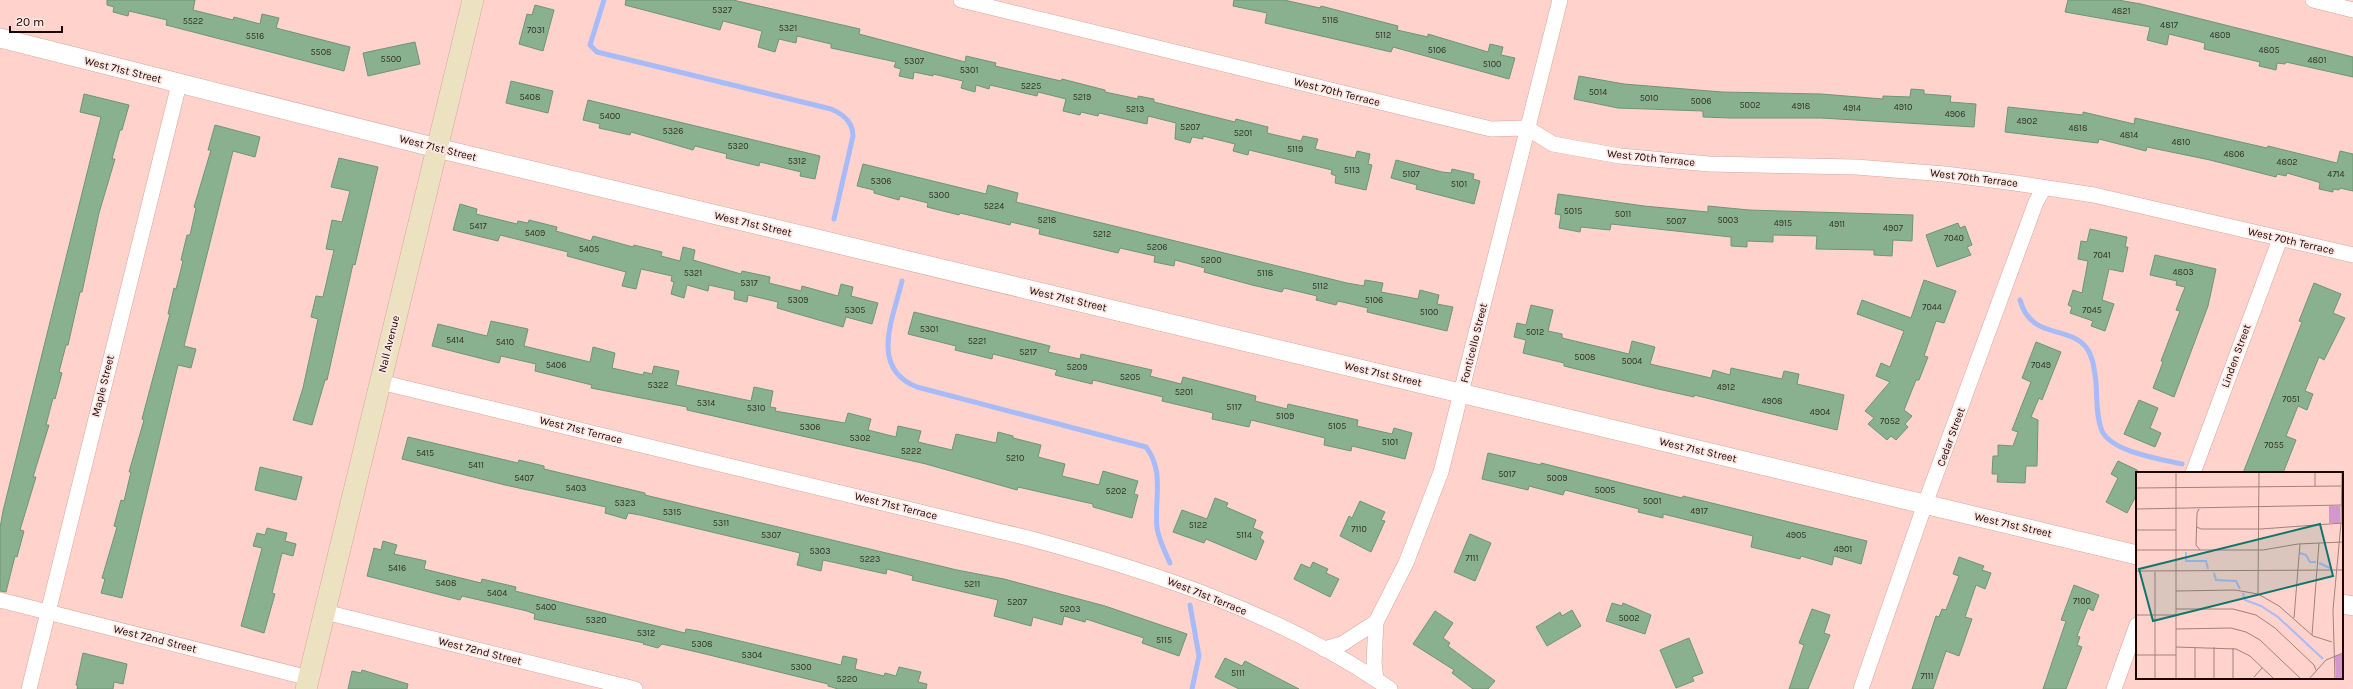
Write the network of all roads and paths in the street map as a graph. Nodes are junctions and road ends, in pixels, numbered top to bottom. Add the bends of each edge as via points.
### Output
1 (473, 0) edge
2 (961, 0) edge
3 (1560, 0) edge
4 (2313, 0) edge
5 (2353, 10) edge
6 (0, 38) edge
7 (179, 84) junction
8 (1527, 128) junction
9 (437, 148) junction
10 (2044, 188) junction
11 (2280, 239) junction
12 (2353, 255) edge
13 (380, 382) junction
14 (1461, 393) junction
15 (2193, 472) edge
16 (1925, 504) junction
17 (2136, 555) edge
18 (0, 600) edge
19 (2343, 604) edge
20 (2353, 606) edge
21 (47, 612) junction
22 (325, 612) junction
23 (1376, 622) junction
24 (2136, 628) edge
25 (1324, 649) junction
26 (1376, 679) junction
27 (308, 683) edge
28 (29, 689) edge
29 (635, 689) edge
30 (1390, 689) edge
31 (1860, 689) edge
32 (2114, 689) edge

1 - 9 main road, Nall Avenue
2 - 8 street, West 70th Terrace via 1491,129
3 - 8 street, Fonticello Street
4 - 5 street
6 - 7 street, West 71st Street
7 - 9 street, West 71st Street
7 - 21 street, Maple Street
8 - 10 street, West 70th Terrace via 1553,144 1620,156 1709,164 1856,167 1945,174
8 - 14 street, Fonticello Street
9 - 13 main road, Nall Avenue
9 - 14 street, West 71st Street
10 - 11 street, West 70th Terrace via 2149,207
10 - 16 street, Cedar Street via 2036,202
11 - 12 street, West 70th Terrace
11 - 15 street, Linden Street
13 - 22 main road, Nall Avenue
13 - 25 street, West 71st Terrace via 1107,559 1222,601
14 - 16 street, West 71st Street
14 - 23 street, Fonticello Street via 1441,472 1423,523
16 - 17 street, West 71st Street
16 - 31 street, Cedar Street
18 - 21 street, West 72nd Street
19 - 20 street
21 - 27 street, West 72nd Street
21 - 28 street, Maple Street
22 - 27 main road, Nall Avenue
22 - 29 street, West 72nd Street
23 - 25 street via 1342,644
23 - 26 street, Fonticello Street
24 - 32 street
25 - 26 street, West 71st Terrace
26 - 30 street, West 71st Terrace

